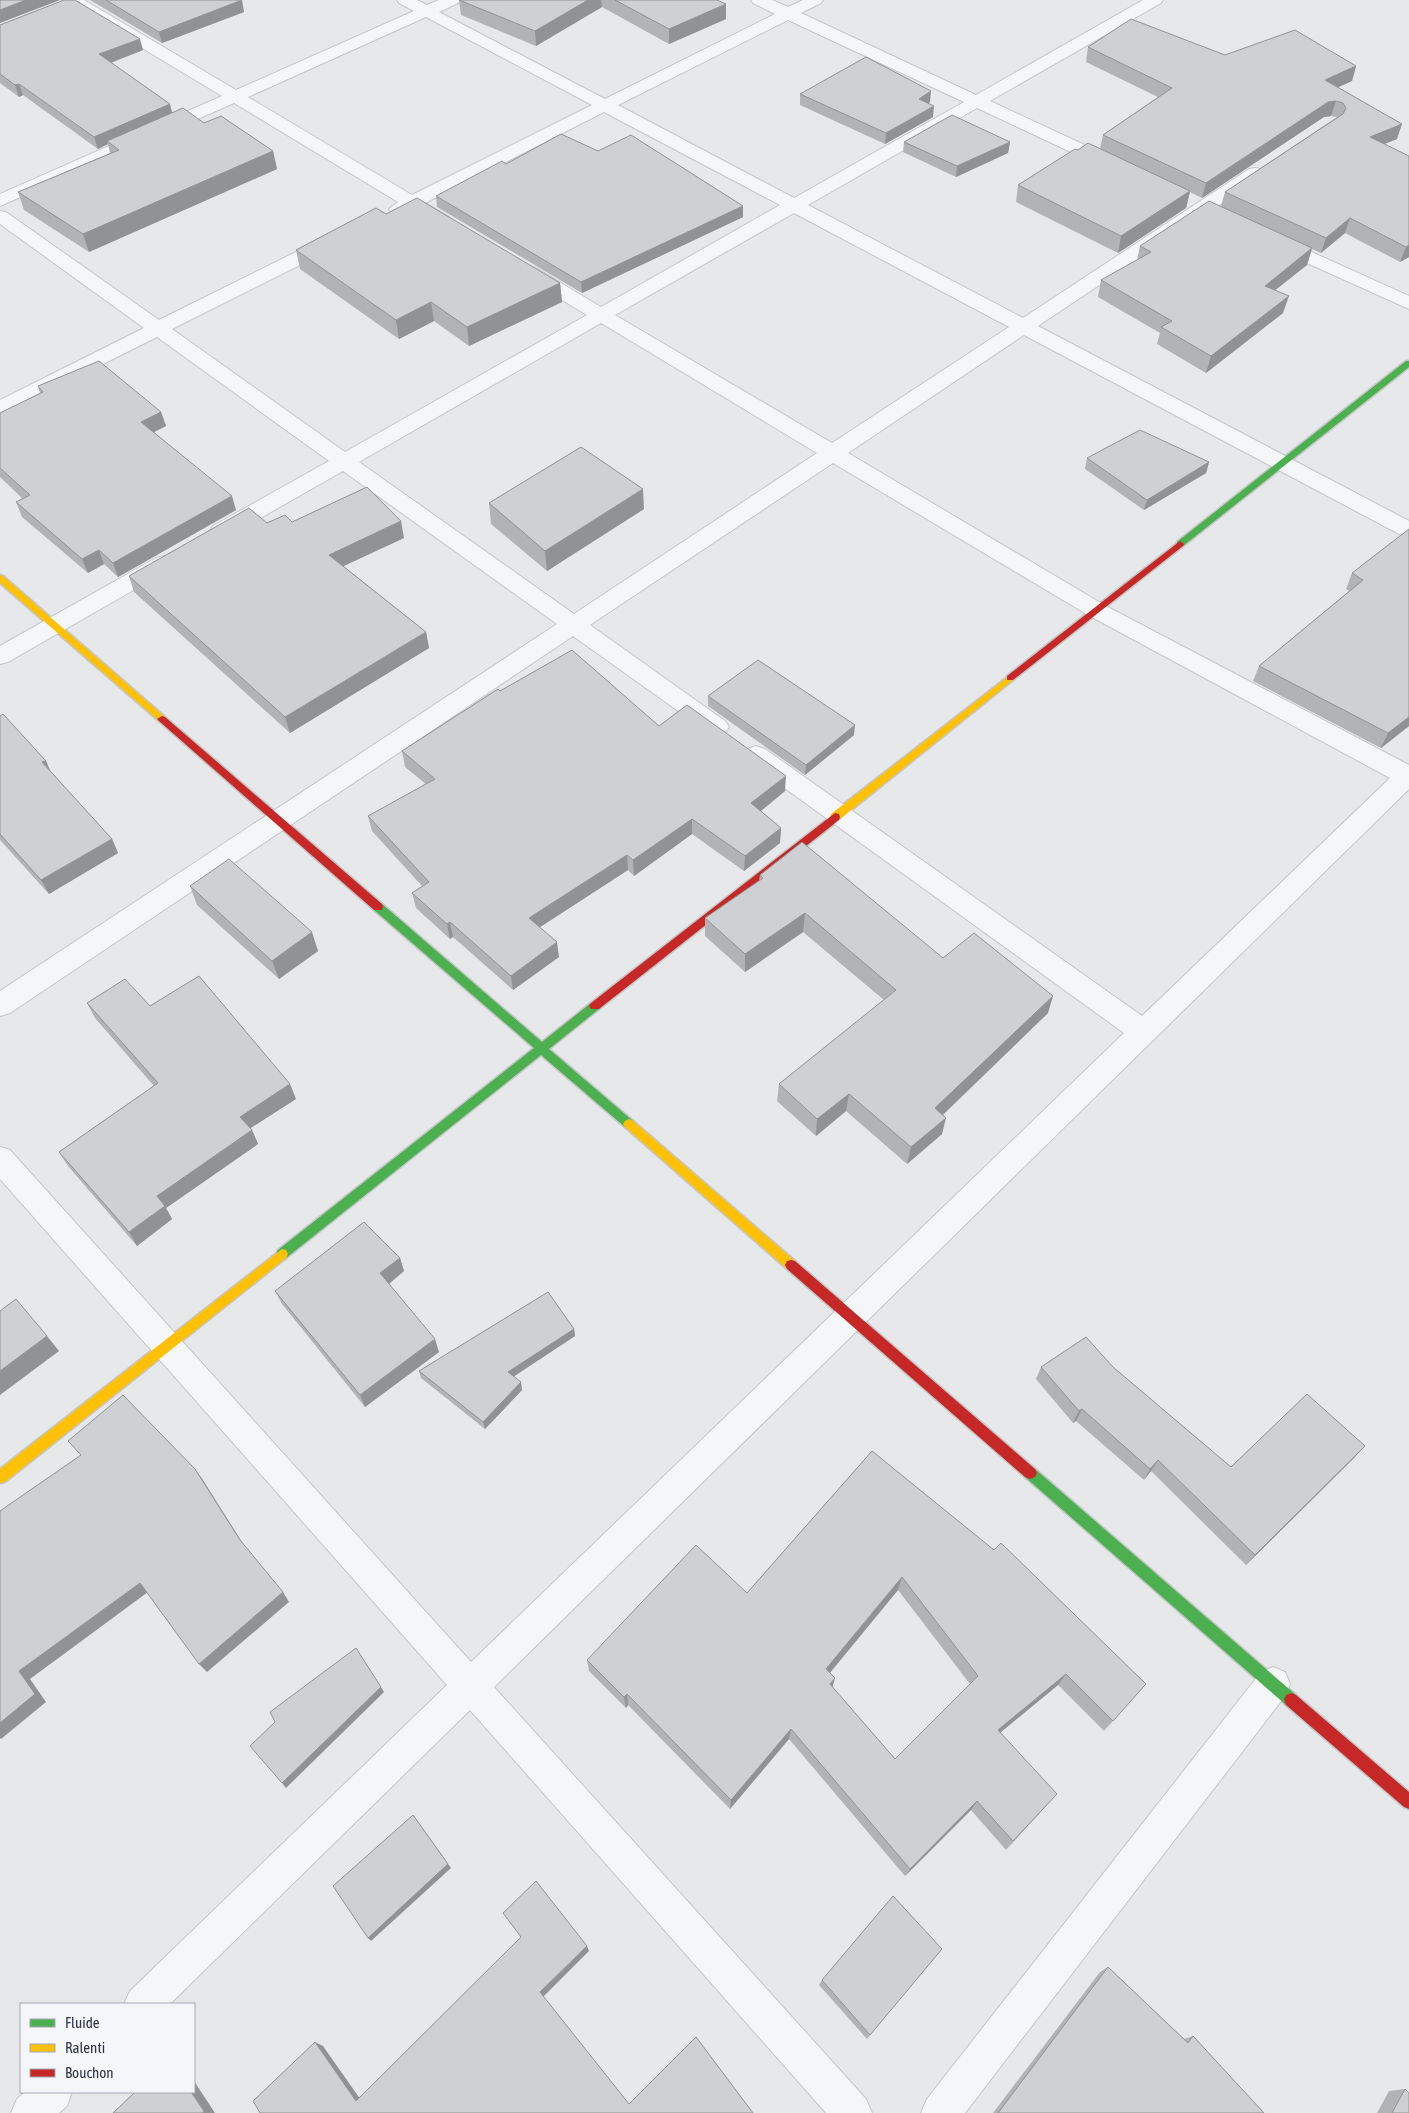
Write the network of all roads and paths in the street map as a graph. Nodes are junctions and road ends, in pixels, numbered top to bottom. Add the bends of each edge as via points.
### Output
1 (405, 0) edge
2 (452, 0) edge
3 (759, 0) edge
4 (815, 0) edge
5 (1154, 0) edge
6 (71, 2) edge
7 (426, 11) junction
8 (788, 14) junction
9 (235, 96) junction
10 (976, 101) junction
11 (604, 106) junction
12 (1275, 160) edge
13 (1125, 171) edge
14 (0, 201) edge
15 (411, 202) junction
16 (793, 205) junction
17 (385, 215) edge
18 (0, 216) edge
19 (461, 231) edge
20 (1257, 232) edge
21 (350, 233) edge
22 (510, 261) edge
23 (1409, 303) edge
24 (600, 315) junction
25 (1024, 327) junction
26 (158, 329) junction
27 (1409, 362) edge
28 (0, 408) edge
29 (832, 453) junction
30 (343, 461) junction
31 (1282, 463) junction
32 (1409, 530) edge
33 (207, 538) edge
34 (182, 553) edge
35 (0, 578) edge
36 (1096, 610) junction
37 (54, 625) junction
38 (573, 625) junction
39 (0, 656) edge
40 (1408, 775) edge
41 (838, 814) junction
42 (278, 820) junction
43 (0, 1005) edge
44 (1143, 1032) junction
45 (541, 1048) junction
46 (0, 1159) edge
47 (851, 1317) junction
48 (166, 1345) junction
49 (0, 1477) edge
50 (1273, 1684) junction
51 (471, 1687) junction
52 (1409, 1802) edge
53 (144, 2003) edge
54 (52, 2093) edge
55 (31, 2113) edge
56 (852, 2113) edge
57 (941, 2113) edge

1 - 7 street
2 - 7 street
3 - 8 street
4 - 8 street
5 - 10 street
6 - 9 street
7 - 9 street
7 - 11 street
8 - 10 street
8 - 11 street
9 - 14 street
9 - 15 street
10 - 13 street
10 - 16 street
11 - 15 street
11 - 16 street
12 - 25 street
15 - 17 street
15 - 19 street
16 - 24 street
16 - 25 street
18 - 26 street
20 - 23 street
21 - 26 street
22 - 24 street
24 - 29 street
24 - 30 street
25 - 29 street
25 - 31 street
26 - 28 street
26 - 30 street
27 - 31 street
29 - 36 street
29 - 38 street
30 - 33 street
30 - 38 street
31 - 32 street
31 - 36 street
34 - 37 street
35 - 37 street
36 - 40 street
36 - 41 street
37 - 39 street
37 - 42 street
38 - 41 street
38 - 42 street
40 - 44 street
41 - 44 street
41 - 45 street
42 - 43 street
42 - 45 street
44 - 47 street
45 - 47 street
45 - 48 street
46 - 48 street
47 - 50 street
47 - 51 street
48 - 49 street
48 - 51 street
50 - 52 street
50 - 57 street
51 - 53 street
51 - 56 street
54 - 55 street

